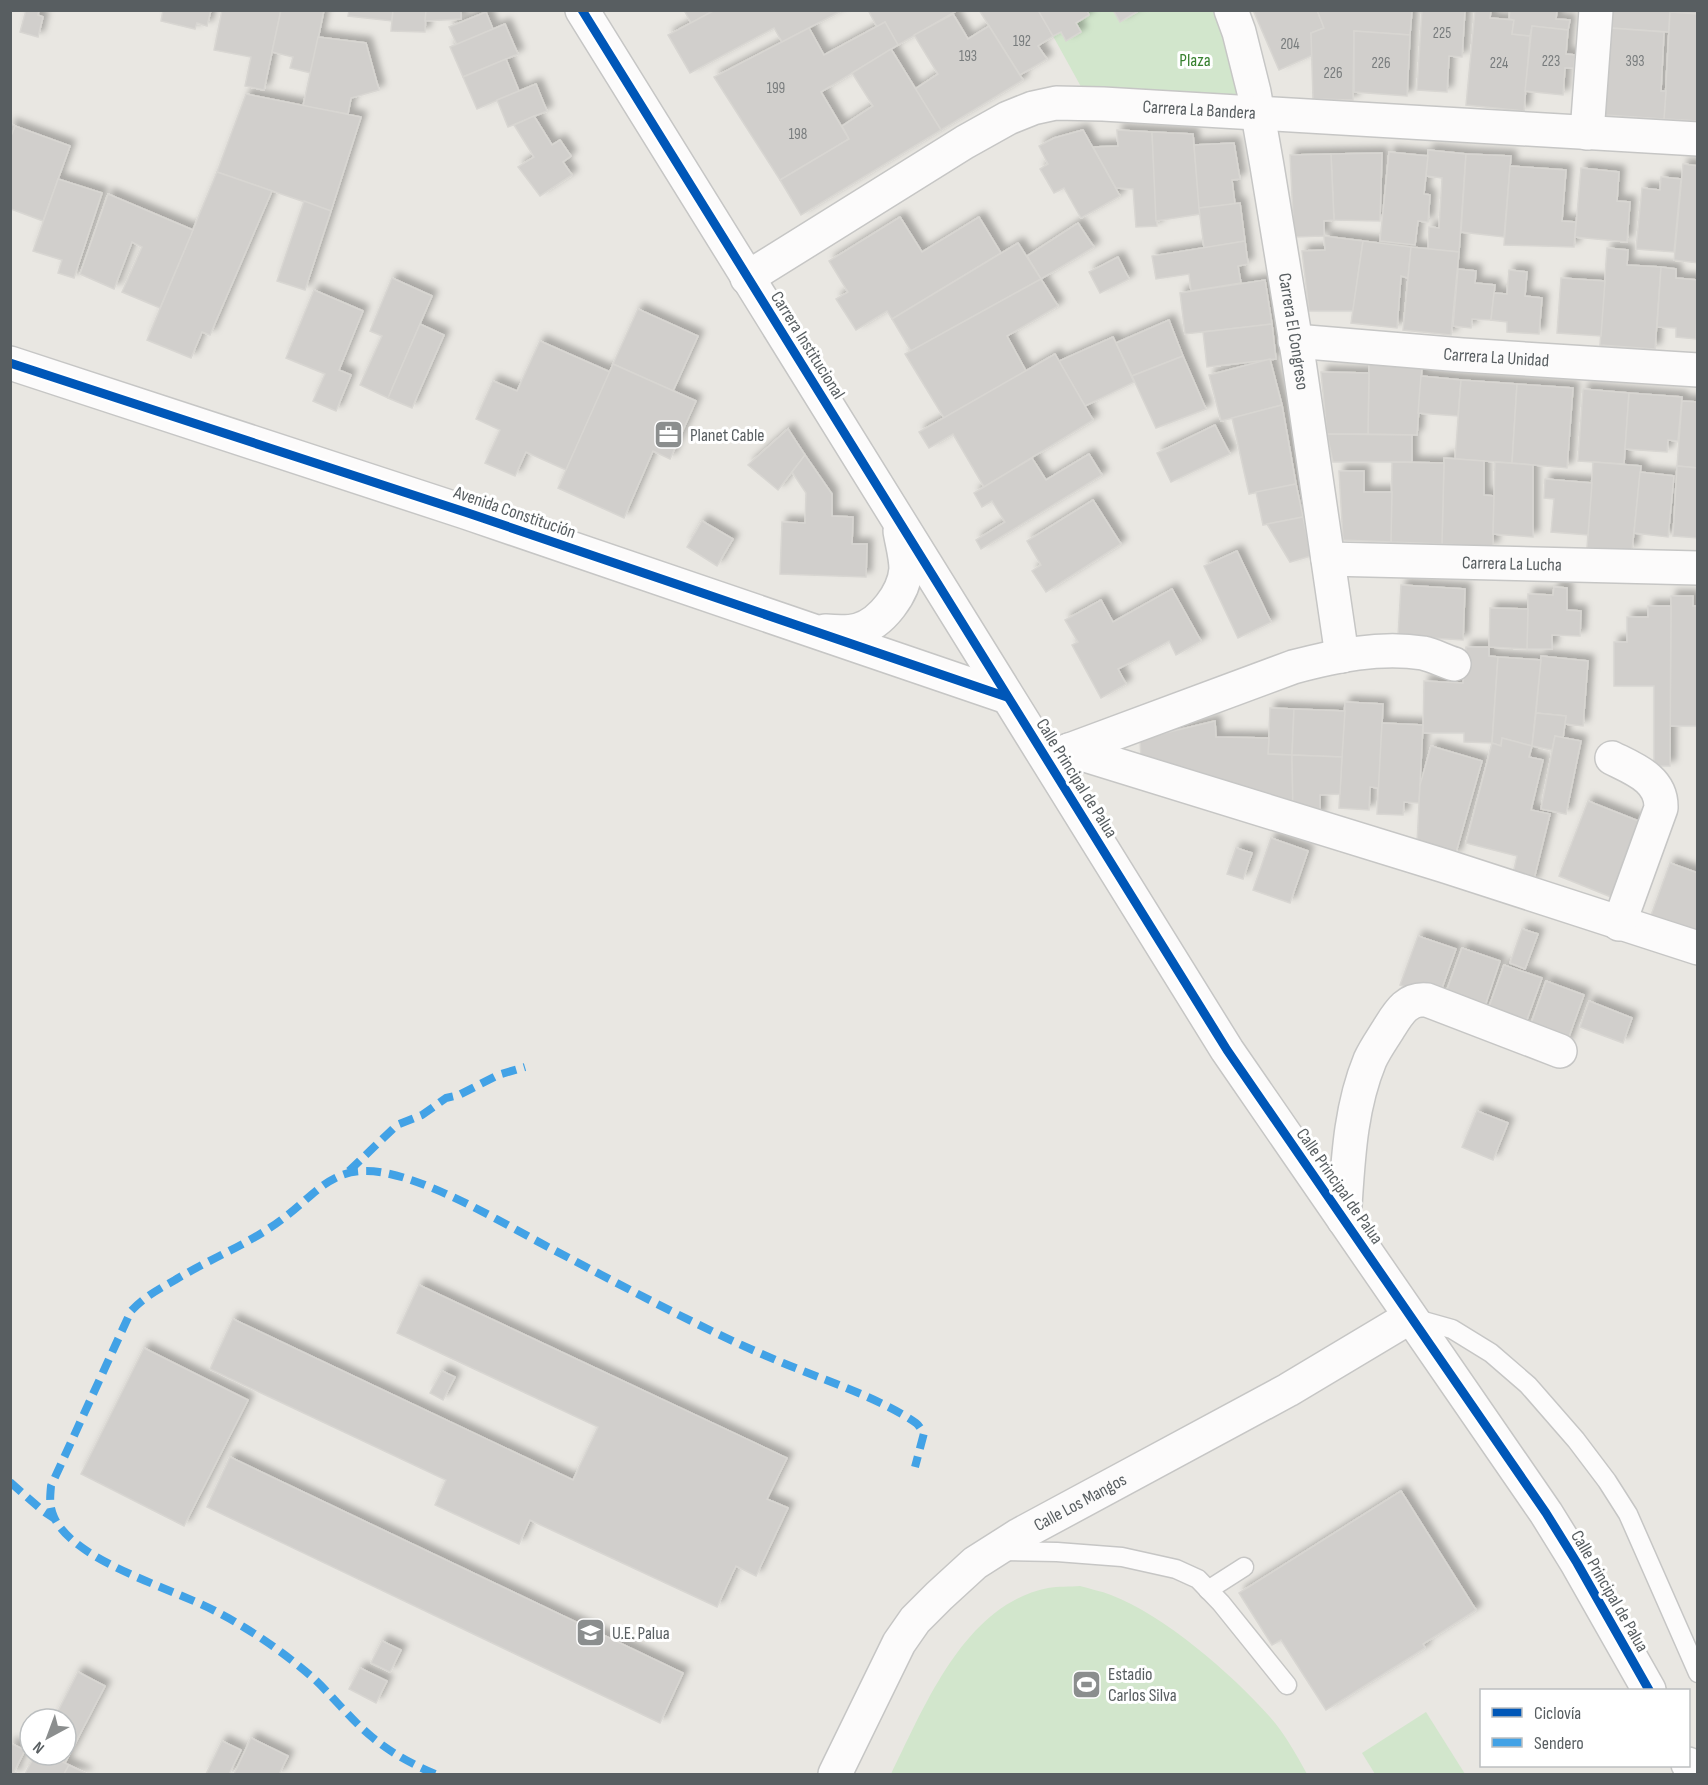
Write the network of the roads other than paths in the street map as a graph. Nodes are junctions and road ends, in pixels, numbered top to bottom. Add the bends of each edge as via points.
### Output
1 (582, 10) edge
2 (1231, 10) edge
3 (1596, 10) edge
4 (1257, 113) junction
5 (1587, 133) junction
6 (1698, 139) edge
7 (747, 278) junction
8 (1296, 341) junction
9 (10, 363) edge
10 (1698, 370) edge
11 (899, 524) junction
12 (1328, 559) junction
13 (1698, 568) edge
14 (812, 630) junction
15 (1342, 656) junction
16 (1454, 664) dead end
17 (1007, 697) junction
18 (1057, 754) junction
19 (1612, 758) dead end
20 (1619, 924) junction
21 (1698, 948) edge
22 (1560, 1051) dead end
23 (1344, 1220) junction
24 (1410, 1317) junction
25 (995, 1551) junction
26 (1244, 1567) dead end
27 (1208, 1590) junction
28 (1698, 1673) edge
29 (1287, 1685) dead end
30 (1648, 1689) edge
31 (835, 1774) edge

1 - 7 street, Carrera Institucional
2 - 4 street, Carrera El Congreso
3 - 5 street
4 - 5 street, Carrera La Bandera
4 - 7 street, Carrera La Bandera via 1090,103 1033,108 965,142
4 - 8 street, Carrera El Congreso
5 - 6 street, Carrera La Bandera
7 - 11 street, Carrera Institucional
8 - 10 street, Carrera La Unidad
8 - 12 street, Carrera El Congreso
9 - 14 street, Avenida Constitución
11 - 14 street via 906,568 900,591 888,608 861,629
11 - 17 street, Carrera Institucional
12 - 13 street, Carrera La Lucha
12 - 15 street, Carrera El Congreso
14 - 17 street, Avenida Constitución
15 - 16 street via 1383,650 1424,654
15 - 18 street via 1293,666
17 - 18 street, Calle Principal de Palua
18 - 20 street via 1433,863
18 - 23 street, Calle Principal de Palua via 1245,1077
19 - 20 street via 1645,774 1662,797
20 - 21 street
22 - 23 street via 1427,1000 1416,999 1406,1004 1371,1058 1360,1089 1350,1131
23 - 24 street, Calle Principal de Palua
24 - 25 street, Calle Los Mangos via 1288,1390
24 - 28 lane via 1452,1329 1491,1353 1528,1385 1576,1440 1628,1514
24 - 30 street, Calle Principal de Palua via 1545,1513
25 - 27 lane via 1122,1557 1176,1569 1198,1579
25 - 31 street, Calle Los Mangos via 975,1563 915,1620 871,1697
26 - 27 lane
27 - 29 lane

